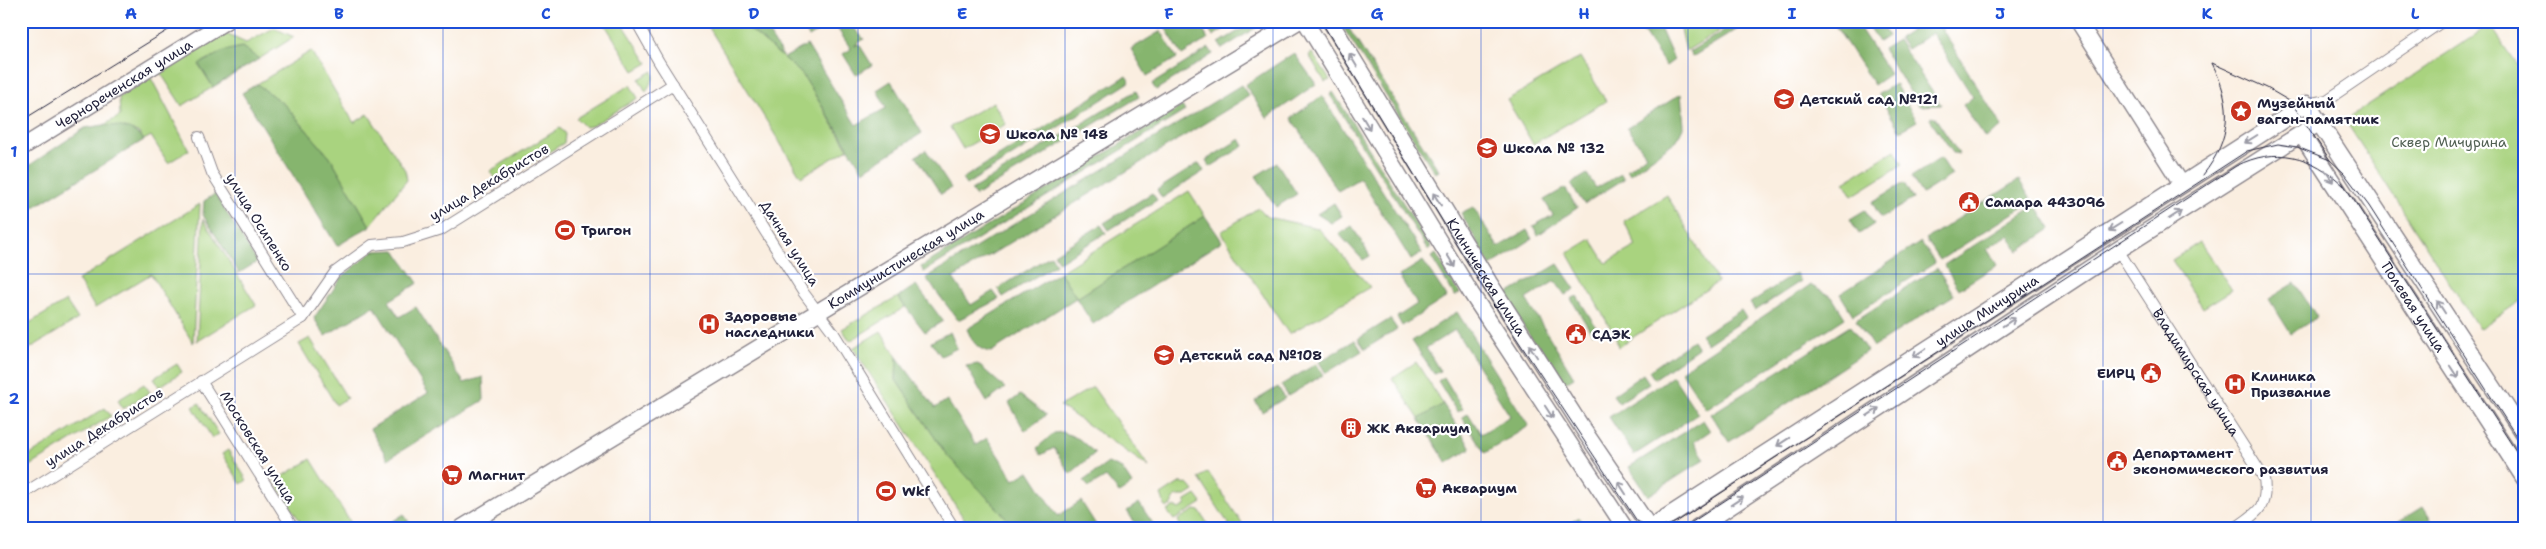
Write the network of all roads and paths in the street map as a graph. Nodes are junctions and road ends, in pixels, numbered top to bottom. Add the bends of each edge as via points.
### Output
1 (226, 21) edge
2 (636, 21) edge
3 (1298, 21) edge
4 (1305, 21) edge
5 (1330, 21) edge
6 (2078, 21) edge
7 (2442, 21) edge
8 (673, 84) junction
9 (2327, 100) junction
10 (2308, 104) junction
11 (2320, 122) junction
12 (2302, 135) junction
13 (199, 137) dead end
14 (21, 148) edge
15 (2181, 183) junction
16 (2118, 250) junction
17 (818, 312) junction
18 (303, 318) junction
19 (201, 381) junction
20 (2525, 436) edge
21 (2525, 479) edge
22 (21, 495) edge
23 (293, 528) edge
24 (462, 528) edge
25 (954, 528) edge
26 (1625, 528) edge
27 (1650, 528) edge
28 (1697, 528) edge
29 (2235, 528) edge

1 - 14 street, Чернореченская улица
2 - 8 street, Дачная улица
3 - 17 main road, Коммунистическая улица
4 -> 26 street, Клиническая улица via 1471,293
27 -> 5 street, Клиническая улица via 1489,282
6 - 15 street
7 - 9 street, улица Мичурина
8 - 17 street, Дачная улица
8 - 18 street, улица Декабристов via 441,230 402,242 372,245 335,272
9 - 10 street, улица Мичурина
9 - 11 street
10 - 11 main road, Полевая улица
10 -> 15 main road, улица Мичурина
11 - 12 main road, улица Мичурина
20 -> 11 main road, Полевая улица
16 -> 12 main road, улица Мичурина
12 -> 21 main road, Полевая улица
13 - 18 street, улица Осипенко via 212,173
15 -> 27 main road, улица Мичурина
28 -> 16 main road, улица Мичурина
16 - 29 street, Владимирская улица via 2264,478 2266,496 2259,512
17 - 24 main road, Коммунистическая улица
17 - 25 street, Дачная улица
18 - 19 street, улица Декабристов
19 - 22 street, улица Декабристов
19 - 23 street, Московская улица

